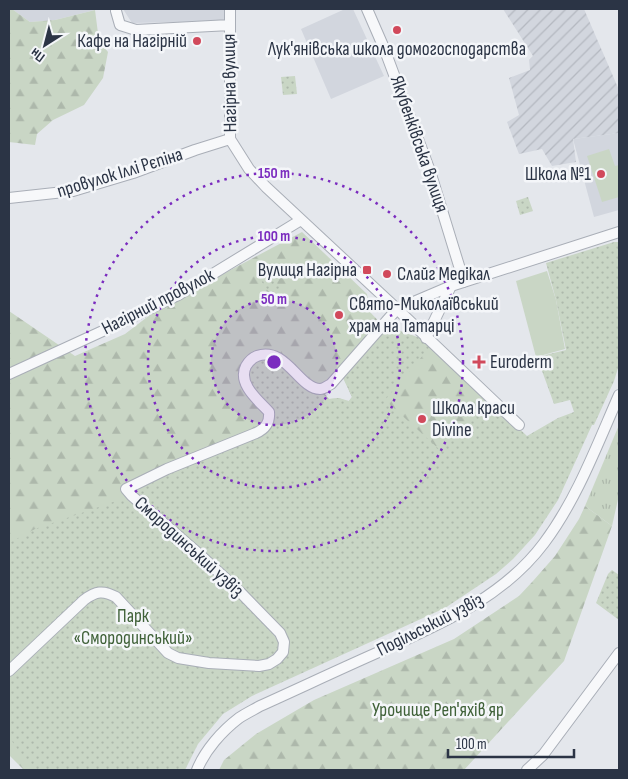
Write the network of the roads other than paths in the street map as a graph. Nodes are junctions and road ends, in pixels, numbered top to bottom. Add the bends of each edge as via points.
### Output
1 (230, 9) edge
2 (367, 9) edge
3 (116, 12) dead end
4 (230, 25) junction
5 (230, 139) junction
6 (9, 198) edge
7 (301, 220) junction
8 (619, 232) edge
9 (464, 282) junction
10 (451, 286) junction
11 (397, 309) junction
12 (426, 338) junction
13 (9, 374) edge
14 (619, 395) edge
15 (519, 425) dead end
16 (619, 653) edge
17 (9, 671) edge
18 (197, 770) edge
19 (528, 770) edge

1 - 4 street, Нагірна вулиця
2 - 9 street, Якубенківська вулиця via 430,171
3 - 4 street via 120,25 136,30
4 - 5 street, Нагірна вулиця
5 - 6 street, провулок Іллі Рєпіна via 73,191
5 - 7 street, Нагірна вулиця via 249,170
7 - 11 street, Нагірна вулиця
7 - 13 street, Нагірний провулок via 180,294
8 - 9 street
9 - 10 street
10 - 11 street
10 - 12 street
11 - 12 street, Нагірна вулиця
11 - 17 street, Смородинський узвіз via 324,388 310,385 274,356 262,354 252,358 244,372 245,382 269,412 266,427 126,489 280,633 284,642 283,652 276,659 258,666 178,658 168,653 116,598 100,592 84,600
12 - 15 street, Нагірна вулиця
14 - 18 street, Подільський узвіз via 568,508 543,545 505,584 445,622 268,702 240,718 210,747
16 - 19 street

